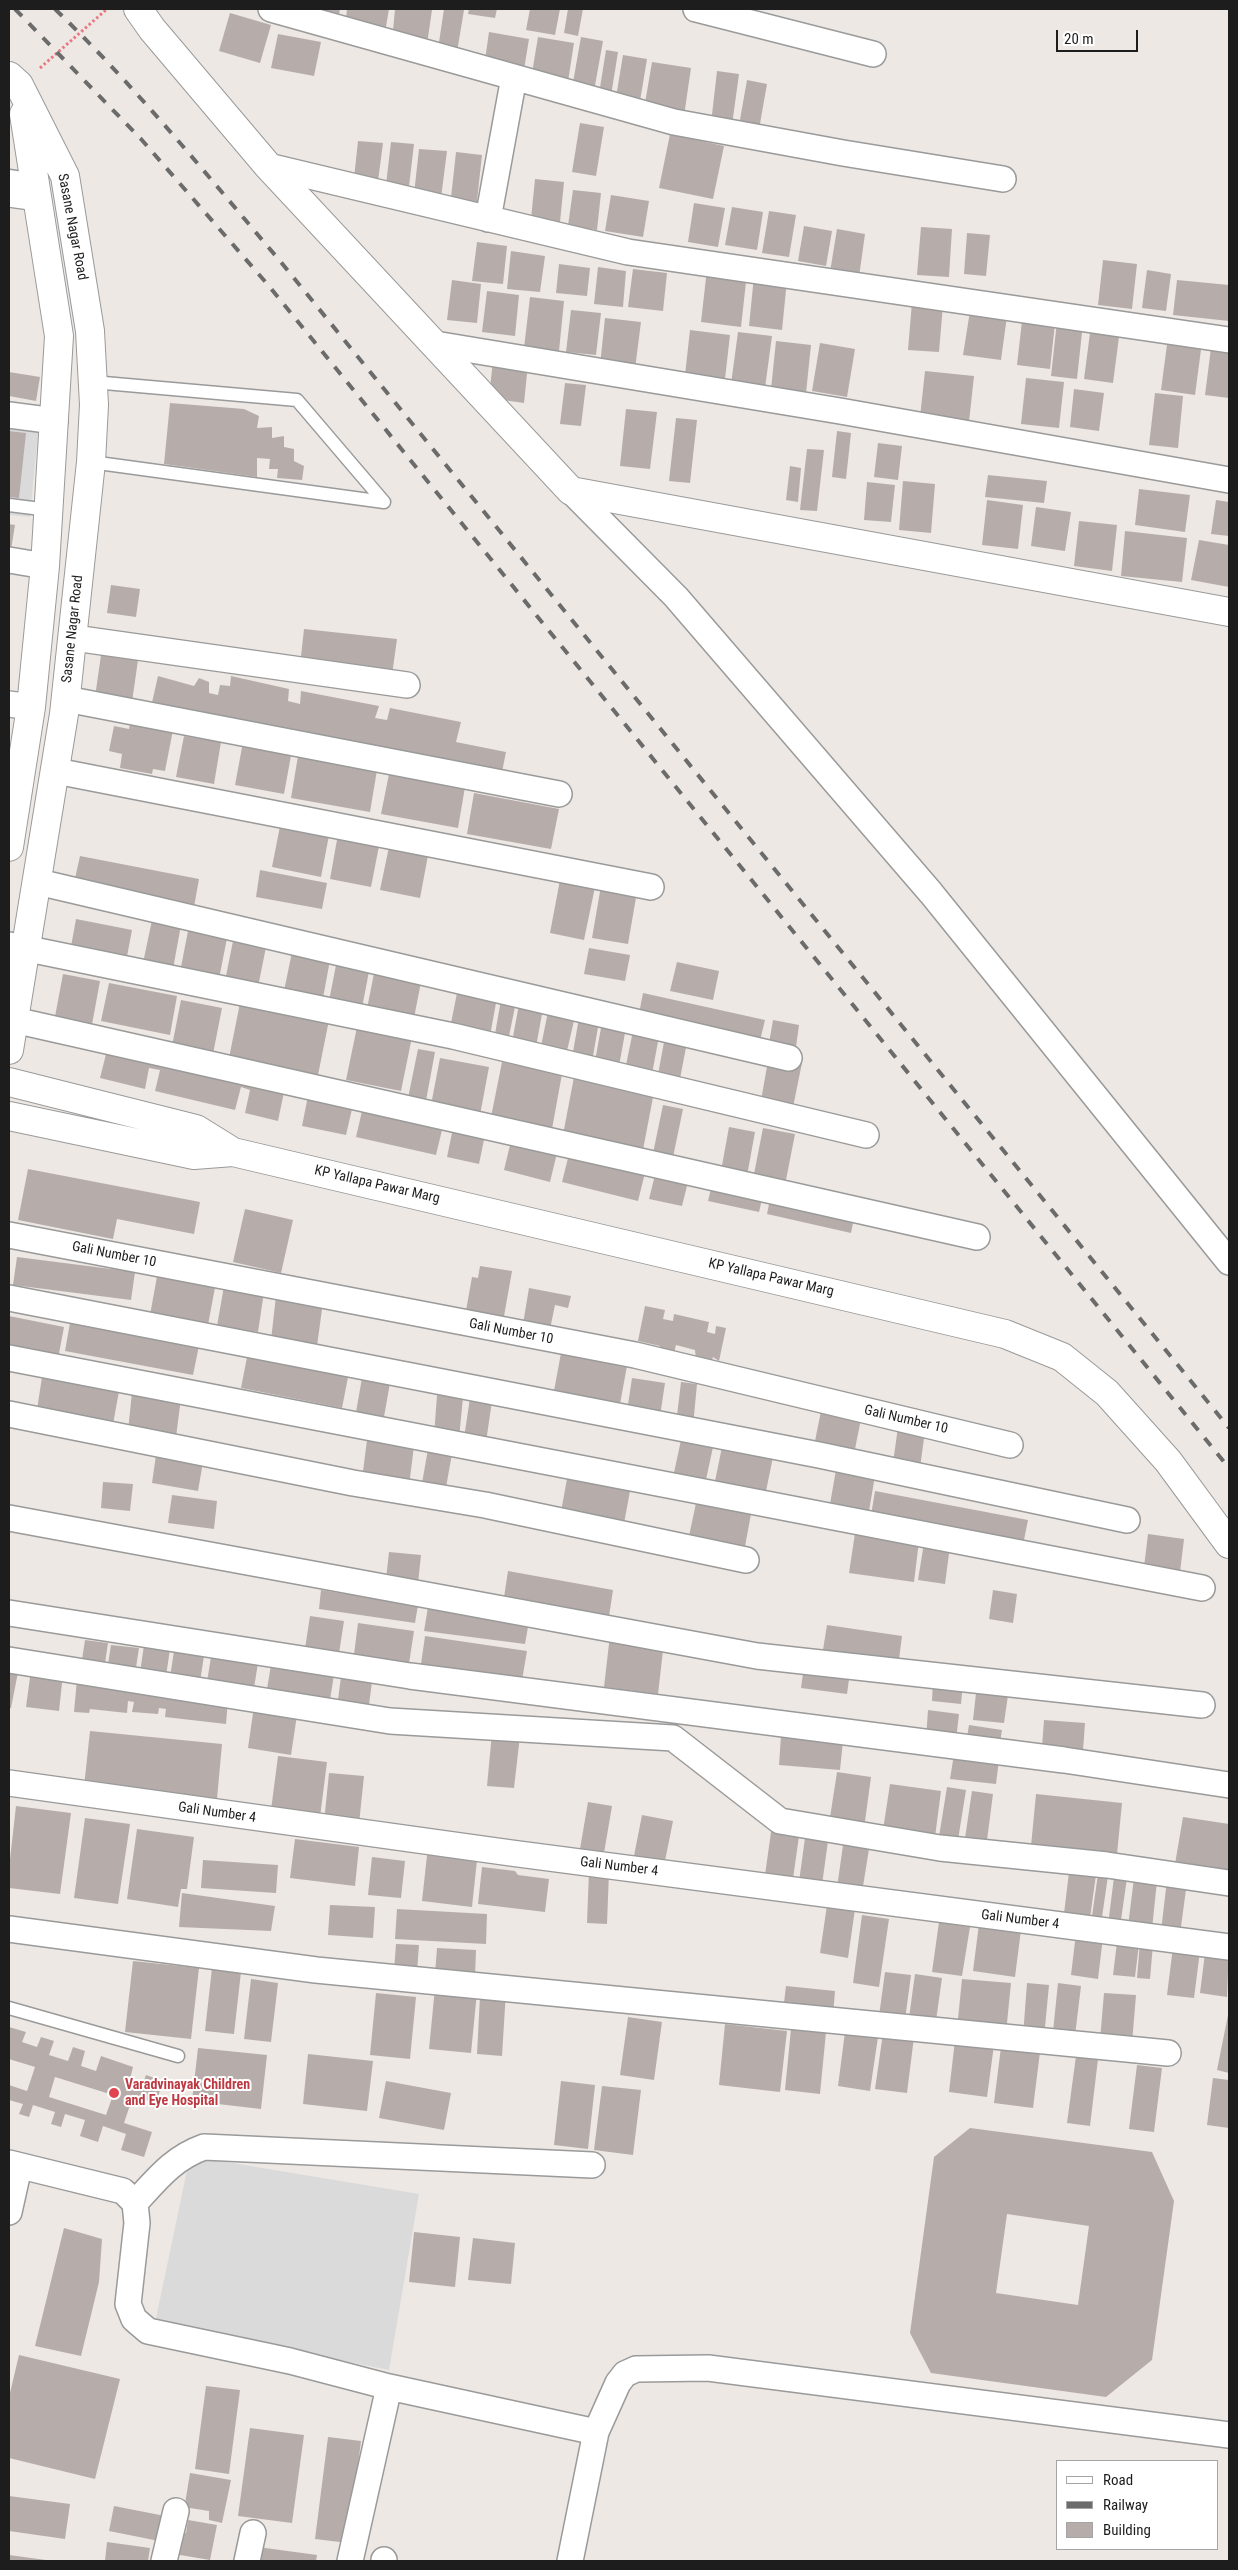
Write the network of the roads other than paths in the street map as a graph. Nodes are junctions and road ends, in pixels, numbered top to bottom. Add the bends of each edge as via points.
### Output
1 (138, 9) edge
2 (271, 9) edge
3 (696, 9) edge
4 (873, 54) dead end
5 (514, 77) junction
6 (14, 80) edge
7 (268, 166) junction
8 (9, 176) edge
9 (1003, 179) dead end
10 (37, 189) junction
11 (9, 194) edge
12 (488, 218) junction
13 (1229, 340) edge
14 (435, 344) junction
15 (93, 382) junction
16 (9, 415) edge
17 (55, 421) junction
18 (91, 462) junction
19 (1229, 480) edge
20 (571, 491) junction
21 (9, 505) edge
22 (49, 510) junction
23 (9, 560) edge
24 (45, 566) junction
25 (1229, 612) edge
26 (74, 638) junction
27 (407, 685) dead end
28 (66, 699) junction
29 (20, 705) edge
30 (56, 771) junction
31 (559, 794) dead end
32 (9, 847) edge
33 (38, 882) junction
34 (651, 887) dead end
35 (18, 946) edge
36 (14, 1020) junction
37 (9, 1050) edge
38 (790, 1058) dead end
39 (9, 1082) edge
40 (9, 1116) edge
41 (866, 1135) dead end
42 (232, 1152) junction
43 (9, 1235) edge
44 (977, 1237) dead end
45 (1229, 1262) edge
46 (9, 1298) edge
47 (9, 1358) edge
48 (9, 1414) edge
49 (1010, 1444) dead end
50 (9, 1518) edge
51 (1127, 1520) dead end
52 (1229, 1544) edge
53 (746, 1560) dead end
54 (1202, 1588) dead end
55 (9, 1613) edge
56 (9, 1660) edge
57 (1202, 1705) dead end
58 (9, 1783) edge
59 (1229, 1785) edge
60 (1229, 1883) edge
61 (9, 1929) edge
62 (1229, 1947) edge
63 (9, 2008) edge
64 (1168, 2053) dead end
65 (178, 2056) dead end
66 (14, 2165) edge
67 (592, 2165) dead end
68 (135, 2203) junction
69 (9, 2212) edge
70 (389, 2387) junction
71 (596, 2432) junction
72 (1229, 2435) edge
73 (176, 2511) dead end
74 (253, 2533) dead end
75 (164, 2561) edge
76 (247, 2561) edge
77 (350, 2561) edge
78 (570, 2561) edge

1 - 7 street
2 - 5 street
3 - 4 street
5 - 9 street via 674,122
5 - 12 street
6 - 10 street, Sasane Nagar Road
6 - 15 street, Sasane Nagar Road via 65,176 90,331
7 - 12 street
7 - 14 street
8 - 10 lane
10 - 11 street
10 - 17 street, Sasane Nagar Road via 59,336
12 - 13 street via 628,252
14 - 19 street
14 - 20 street
15 - 18 street, Sasane Nagar Road
15 - 18 lane via 297,400 384,502
16 - 17 street
17 - 22 street, Sasane Nagar Road
18 - 26 street, Sasane Nagar Road
20 - 25 street
20 - 45 street via 676,597 931,893
21 - 22 lane
22 - 24 street, Sasane Nagar Road
23 - 24 street
24 - 29 street, Sasane Nagar Road
26 - 27 street
26 - 28 street, Sasane Nagar Road
28 - 30 street, Sasane Nagar Road
28 - 31 street
29 - 32 street, Sasane Nagar Road
30 - 33 street, Sasane Nagar Road
30 - 34 street
33 - 35 street, Sasane Nagar Road
33 - 38 street
35 - 36 street, Sasane Nagar Road
35 - 41 street via 452,1036
36 - 37 street, Sasane Nagar Road
36 - 44 street
39 - 42 street, KP Yallapa Pawar Marg via 196,1129
40 - 42 street, KP Yallapa Pawar Marg via 194,1155
42 - 52 street, KP Yallapa Pawar Marg via 1005,1334 1062,1357 1107,1393 1168,1461
43 - 49 street, Gali Number 10 via 635,1355
46 - 51 street via 800,1452
47 - 54 street
48 - 53 street via 353,1483 485,1505
50 - 57 street via 757,1656
55 - 59 street via 410,1676 1064,1760
56 - 60 street via 390,1722 673,1738 780,1821 940,1848 1107,1865
58 - 62 street, Gali Number 4
61 - 64 street via 316,1970
63 - 65 lane
66 - 68 street via 123,2191
66 - 69 street
67 - 68 street via 204,2147 185,2154
68 - 70 street via 137,2223 128,2304 134,2319 148,2331 290,2361
70 - 71 street
70 - 77 street
71 - 72 street via 625,2374 636,2369 708,2368
71 - 78 street
73 - 75 street
74 - 76 street

